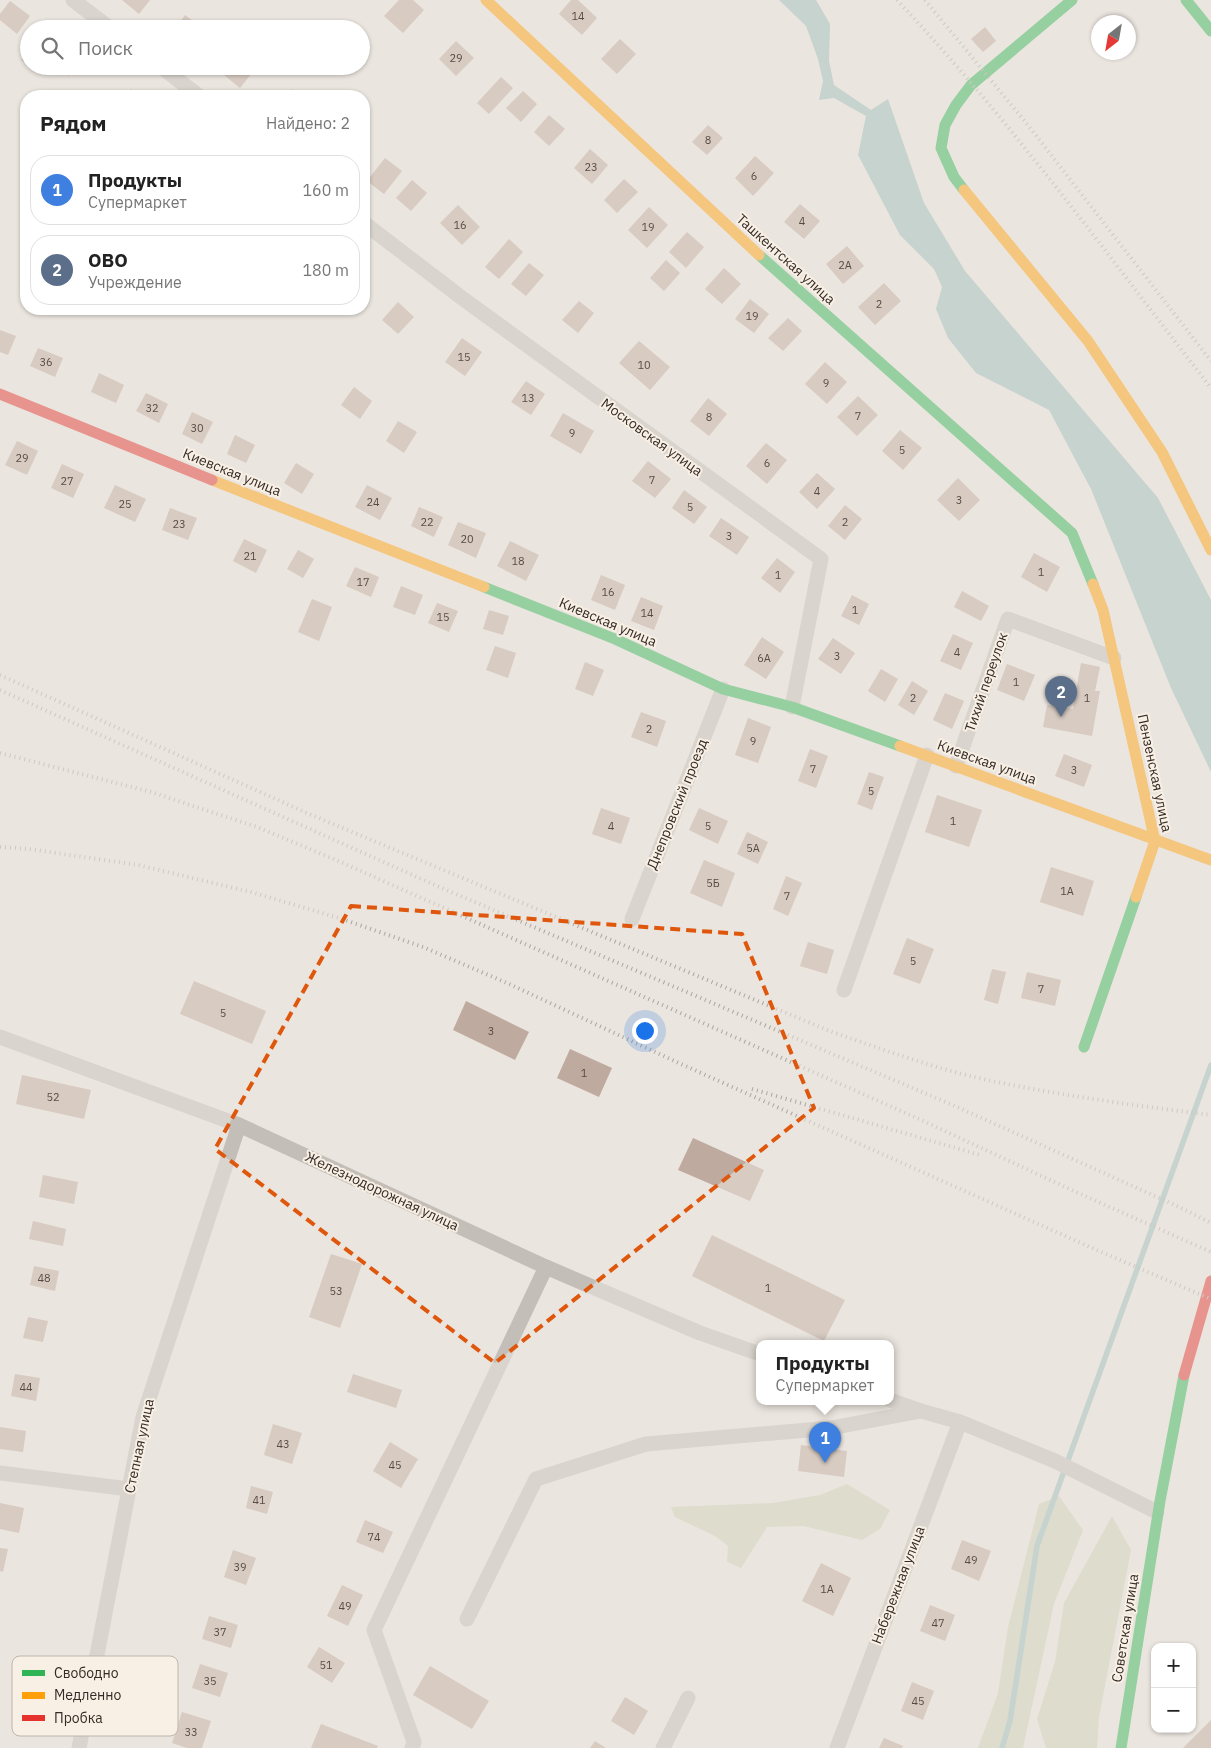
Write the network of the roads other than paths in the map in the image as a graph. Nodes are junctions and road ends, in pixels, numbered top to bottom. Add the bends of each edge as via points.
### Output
1 (73, 0) edge
2 (486, 0) edge
3 (1072, 0) edge
4 (1186, 0) edge
5 (99, 20) edge
6 (1211, 32) edge
7 (172, 75) edge
8 (191, 90) edge
9 (370, 228) edge
10 (0, 394) edge
11 (1072, 532) joint
12 (1211, 550) edge
13 (1114, 658) junction
14 (723, 690) junction
15 (792, 707) junction
16 (927, 755) junction
17 (956, 766) junction
18 (1155, 841) junction
19 (1211, 860) edge
20 (632, 919) dead end
21 (844, 990) dead end
22 (0, 1037) edge
23 (1084, 1047) dead end
24 (239, 1124) junction
25 (546, 1267) junction
26 (1211, 1282) edge
27 (756, 1353) edge
28 (894, 1401) edge
29 (921, 1411) junction
30 (960, 1422) junction
31 (0, 1473) edge
32 (129, 1489) junction
33 (1157, 1512) junction
34 (467, 1619) dead end
35 (97, 1656) edge
36 (688, 1698) dead end
37 (412, 1748) edge
38 (663, 1748) edge
39 (837, 1748) edge
40 (1122, 1748) edge

1 - 5 street
2 - 11 street, Ташкентская улица via 778,273
3 - 12 street via 971,85 945,125 941,148 954,177 1088,341 1162,452
4 - 6 street
7 - 8 street
9 - 15 street, Московская улица via 820,559
10 - 14 street, Киевская улица via 614,639
11 - 13 street, Пензенская улица via 1103,610
13 - 17 street, Тихий переулок via 1008,619
13 - 18 street, Пензенская улица
14 - 15 street, Киевская улица
14 - 20 street, Днепровский проезд
15 - 16 street, Киевская улица
16 - 17 street, Киевская улица
16 - 21 street
17 - 18 street, Киевская улица
18 - 19 street, Киевская улица
18 - 23 street, Пензенская улица
22 - 24 street, Железнодорожная улица
24 - 25 street, Железнодорожная улица
24 - 32 street, Степная улица via 143,1417
25 - 27 street, Железнодорожная улица via 700,1333
25 - 37 street via 374,1630 414,1742
26 - 33 street, Советская улица via 1182,1383
28 - 29 street
29 - 30 street
29 - 34 street via 831,1428 646,1444 536,1479
30 - 33 street via 1077,1471
30 - 39 street, Набережная улица
31 - 32 street
32 - 35 street, Степная улица
33 - 40 street, Советская улица
36 - 38 street

